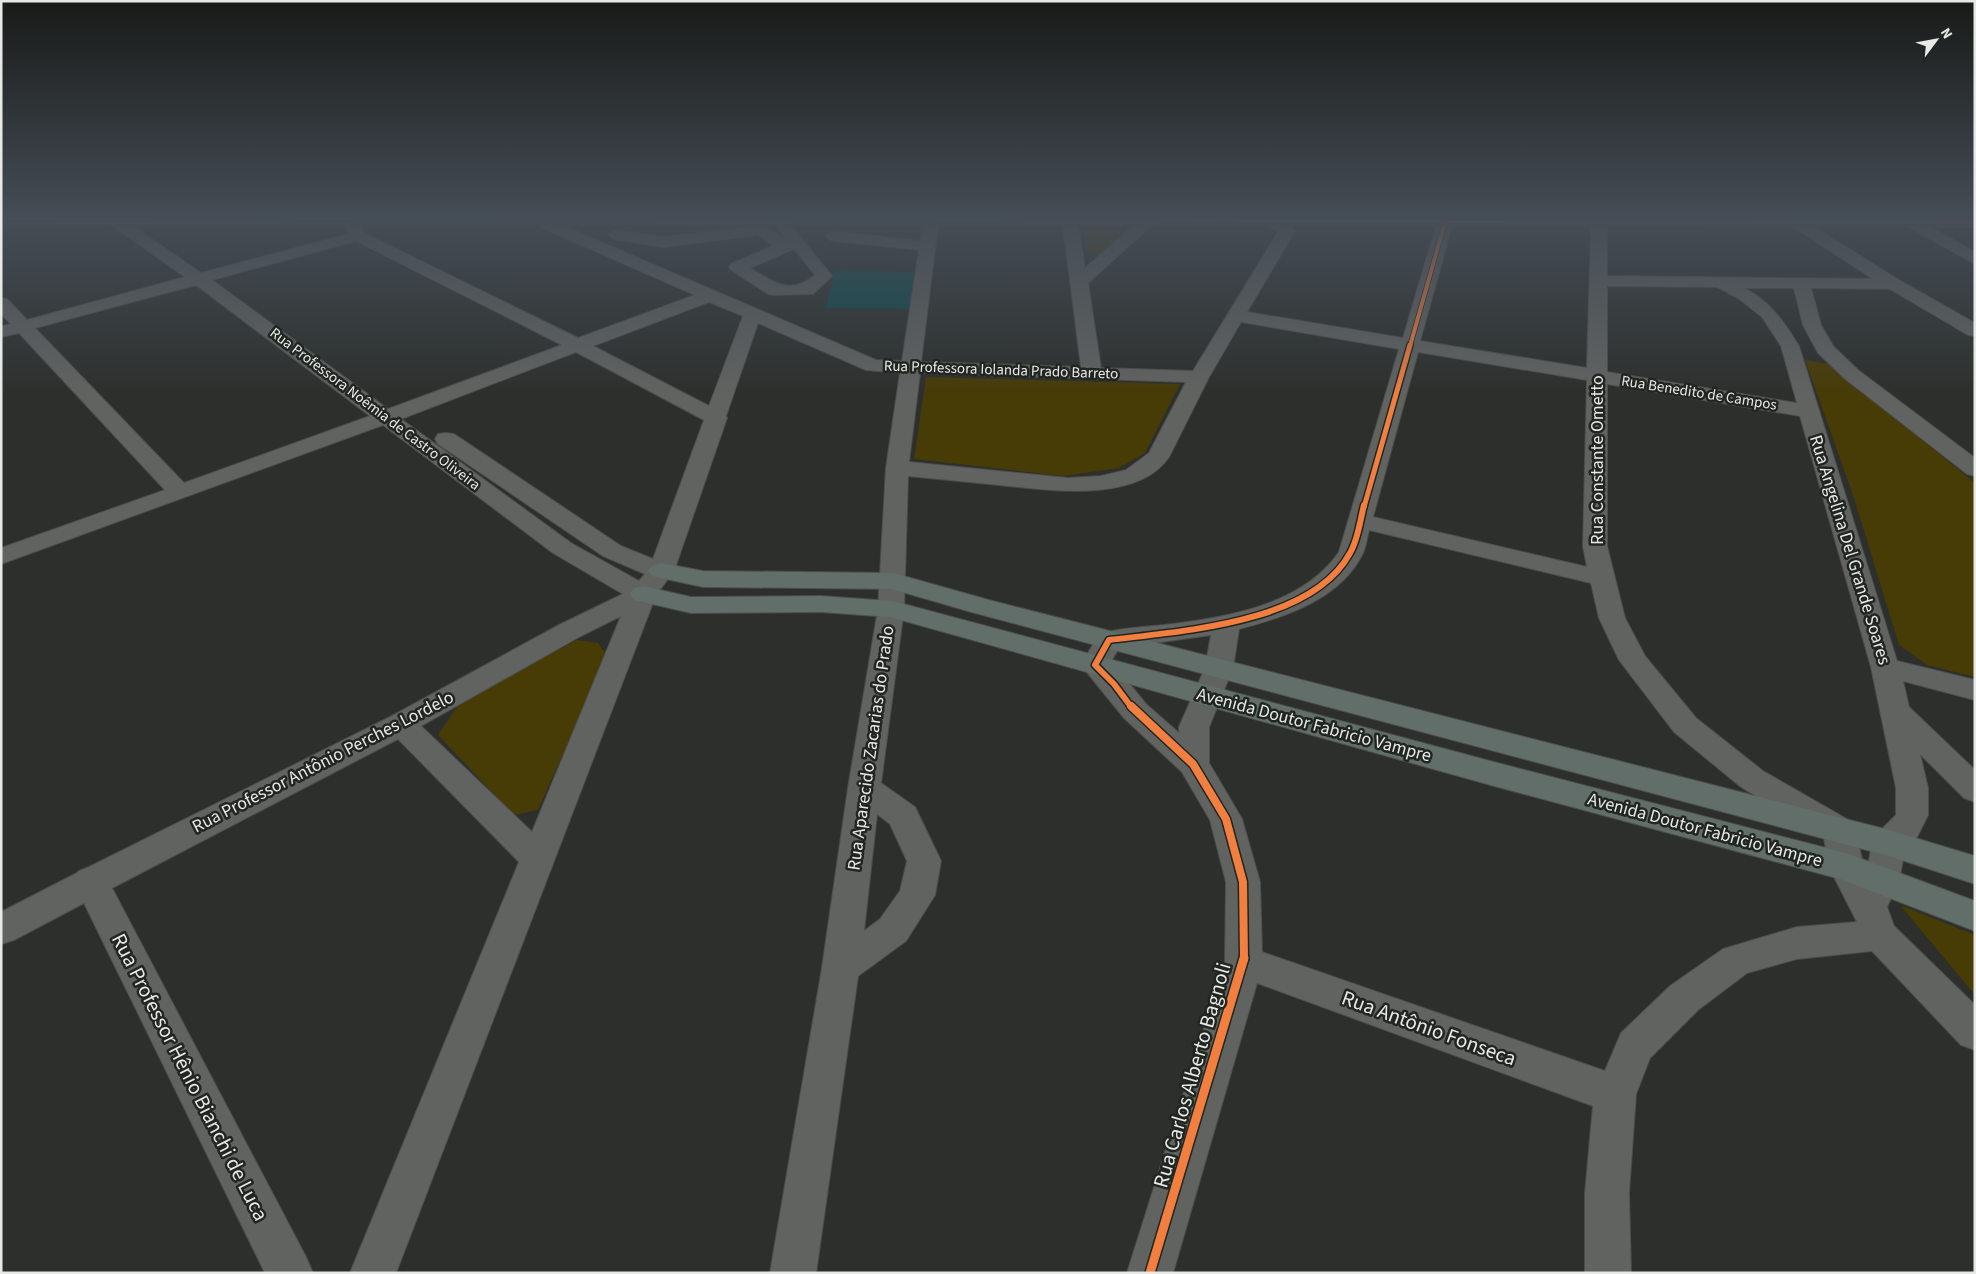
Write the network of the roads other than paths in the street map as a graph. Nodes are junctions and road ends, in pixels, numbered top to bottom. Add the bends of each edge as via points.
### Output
1 (205, 277) edge
2 (227, 277) edge
3 (441, 277) edge
4 (665, 277) edge
5 (923, 277) edge
6 (1078, 277) edge
7 (1084, 277) edge
8 (1259, 277) edge
9 (1429, 277) edge
10 (1598, 277) edge
11 (1883, 277) edge
12 (199, 279) junction
13 (1598, 281) junction
14 (1079, 282) junction
15 (1719, 282) junction
16 (1801, 283) junction
17 (1893, 284) junction
18 (708, 296) junction
19 (1, 303) edge
20 (752, 315) junction
21 (1236, 316) junction
22 (24, 326) junction
23 (1975, 331) edge
24 (1, 332) edge
25 (577, 345) junction
26 (1410, 345) junction
27 (1790, 346) junction
28 (1825, 349) junction
29 (911, 368) junction
30 (1092, 373) junction
31 (1597, 376) junction
32 (1199, 377) junction
33 (1808, 411) junction
34 (394, 413) junction
35 (716, 418) junction
36 (897, 468) junction
37 (1975, 469) edge
38 (179, 491) junction
39 (1360, 521) junction
40 (1, 557) edge
41 (1603, 578) junction
42 (652, 582) junction
43 (892, 595) junction
44 (1226, 624) junction
45 (1102, 652) junction
46 (1885, 667) junction
47 (1219, 668) junction
48 (1975, 690) edge
49 (1207, 695) junction
50 (1895, 711) junction
51 (401, 724) junction
52 (1193, 764) junction
53 (864, 788) junction
54 (1975, 790) edge
55 (1840, 832) junction
56 (1889, 843) junction
57 (538, 860) junction
58 (1846, 867) junction
59 (1975, 870) edge
60 (91, 881) junction
61 (1877, 907) junction
62 (1975, 916) edge
63 (1, 929) edge
64 (1244, 962) junction
65 (842, 968) junction
66 (1975, 1032) edge
67 (1615, 1094) junction
68 (290, 1273) edge
69 (373, 1273) edge
70 (793, 1273) edge
71 (1150, 1273) edge
72 (1608, 1273) edge

1 - 12 street
2 - 34 street, Rua Professora Noêmia de Castro Oliveira
3 - 25 street
4 - 18 street, Rua Professora Iolanda Prado Barreto
5 - 29 street, Rua Aparecido Zacarias do Prado
6 - 14 street
7 - 14 street
8 - 21 street
9 - 26 street
10 - 13 street, Rua Constante Ometto
11 - 17 street
12 - 22 street
12 - 34 street, Rua Professora Noêmia de Castro Oliveira
13 - 15 street
13 - 31 street, Rua Constante Ometto
14 - 30 street
15 - 16 street
15 - 27 street, Rua Angelina Del Grande Soares via 1762,305
16 - 17 street
16 - 28 street via 1812,325
17 - 23 street
18 - 20 street, Rua Professora Iolanda Prado Barreto
18 - 25 street
19 - 22 street
20 - 29 street, Rua Professora Iolanda Prado Barreto via 873,366
20 - 35 street
21 - 26 street, Rua Benedito de Campos
21 - 32 street
22 - 24 street
22 - 38 street
25 - 34 street
25 - 35 street
26 - 31 street, Rua Benedito de Campos
26 - 39 street
27 - 28 street
27 - 33 street, Rua Angelina Del Grande Soares
28 - 37 street via 1851,374
29 - 30 street, Rua Professora Iolanda Prado Barreto
29 - 36 street, Rua Aparecido Zacarias do Prado
30 - 32 street, Rua Professora Iolanda Prado Barreto
31 - 33 street, Rua Benedito de Campos
31 - 41 street, Rua Constante Ometto via 1595,546
32 - 36 street via 1158,457 1134,475 1068,485
33 - 46 street, Rua Angelina Del Grande Soares
34 - 38 street
34 - 42 street, Rua Professora Noêmia de Castro Oliveira via 612,551
34 - 42 street, Rua Professora Noêmia de Castro Oliveira via 562,548
35 - 42 street
36 - 43 street, Rua Aparecido Zacarias do Prado
38 - 40 street
39 - 41 street
39 - 44 street via 1351,552 1331,578 1294,601 1261,615
41 - 55 street, Rua Constante Ometto via 1612,618 1633,660 1684,725 1752,779
42 - 43 main road, Avenida Doutor Fabricio Vampre via 691,605 821,604
42 - 51 street, Rua Professor Antônio Perches Lordelo
42 - 57 street
43 - 45 main road, Avenida Doutor Fabricio Vampre
43 - 53 street, Rua Aparecido Zacarias do Prado
44 - 45 street
44 - 47 street
45 - 47 main road, Avenida Doutor Fabricio Vampre
45 - 49 main road, Avenida Doutor Fabricio Vampre
45 - 52 street, Rua Carlos Alberto Bagnoli via 1114,684 1135,711
46 - 48 street
46 - 50 street, Rua Angelina Del Grande Soares
47 - 49 street
47 - 55 main road, Avenida Doutor Fabricio Vampre
49 - 52 street via 1194,727
49 - 58 main road, Avenida Doutor Fabricio Vampre
50 - 54 street
50 - 56 street, Rua Angelina Del Grande Soares via 1912,788 1912,815 1905,828
51 - 57 street
51 - 60 street, Rua Professor Antônio Perches Lordelo
52 - 64 street, Rua Carlos Alberto Bagnoli via 1226,819 1242,882
53 - 65 street, Rua Aparecido Zacarias do Prado
53 - 65 street via 904,816 924,861 917,894 893,930
55 - 56 main road, Avenida Doutor Fabricio Vampre
55 - 58 street
56 - 59 main road, Avenida Doutor Fabricio Vampre
56 - 61 street
57 - 69 street
58 - 61 street
60 - 63 street, Rua Professor Antônio Perches Lordelo
60 - 68 street, Rua Professor Hênio Bianchi de Luca
61 - 62 main road
61 - 66 street
61 - 67 street via 1797,943 1736,960 1684,998 1635,1046
64 - 67 street, Rua Antônio Fonseca
64 - 71 street, Rua Carlos Alberto Bagnoli
65 - 70 street, Rua Aparecido Zacarias do Prado
67 - 72 street via 1607,1193

